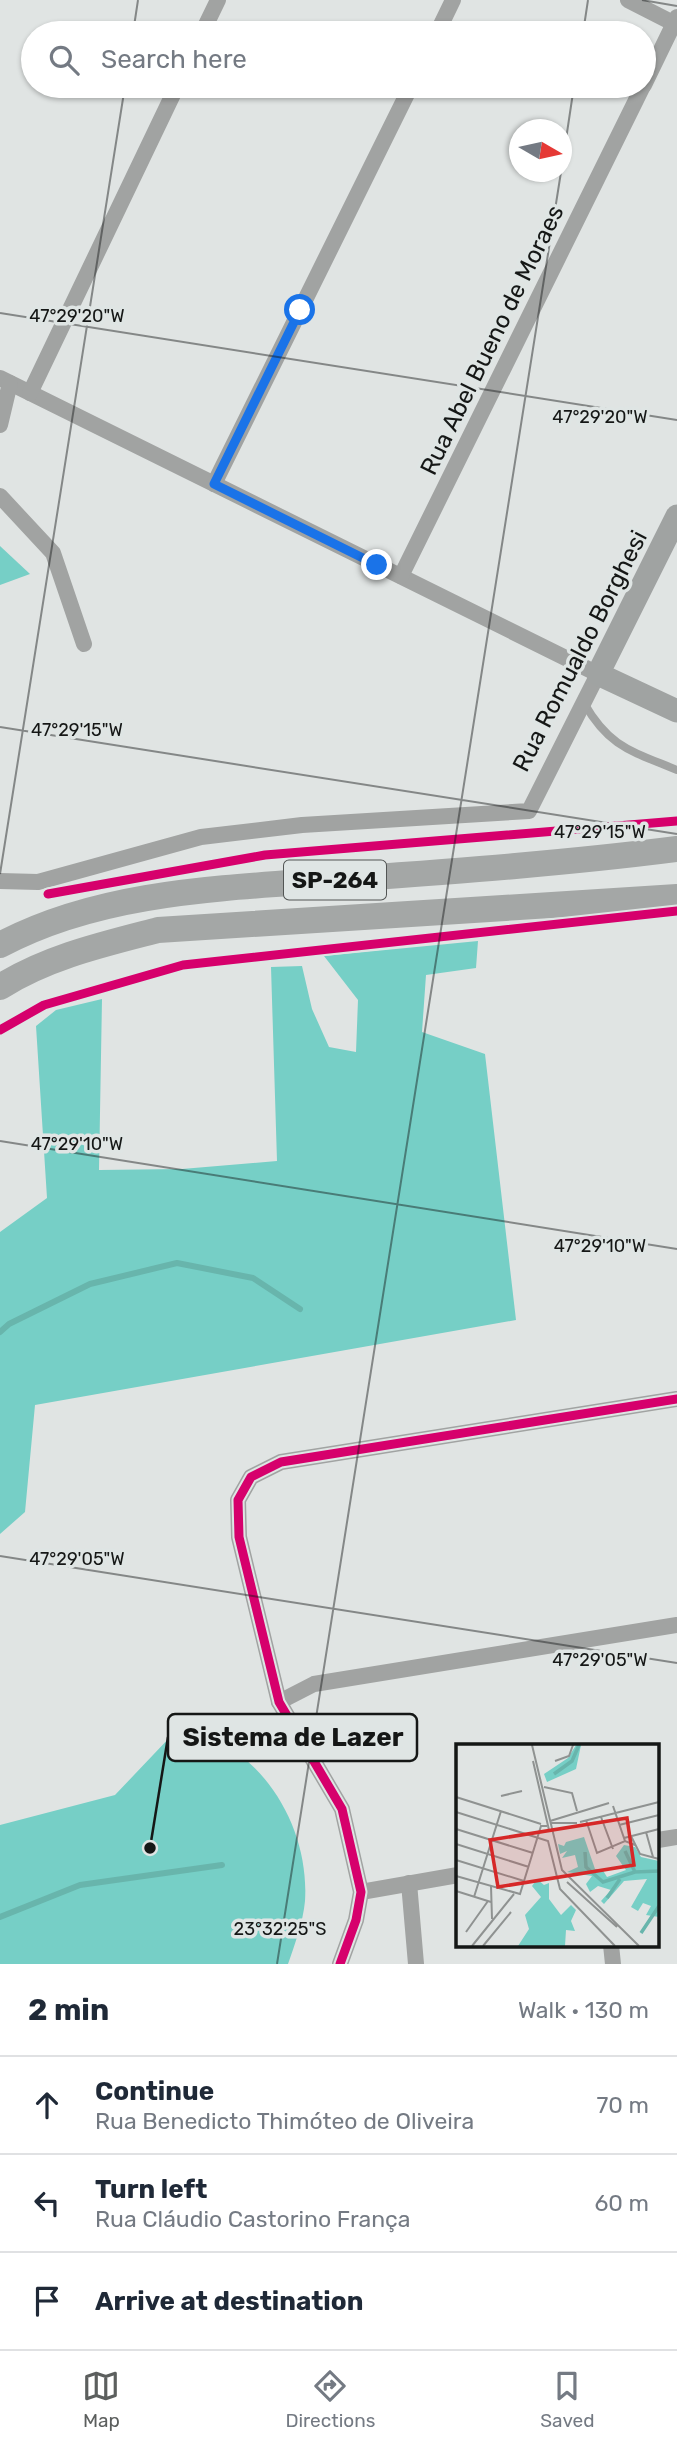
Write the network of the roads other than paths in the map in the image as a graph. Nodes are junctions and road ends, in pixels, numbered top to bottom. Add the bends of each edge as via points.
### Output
1 (218, 0) edge
2 (453, 0) edge
3 (628, 0) edge
4 (208, 21) edge
5 (443, 21) edge
6 (676, 22) edge
7 (656, 60) edge
8 (171, 98) edge
9 (405, 98) edge
10 (637, 98) edge
11 (5, 380) edge
12 (30, 393) junction
13 (0, 425) edge
14 (214, 484) junction
15 (0, 496) edge
16 (677, 516) edge
17 (401, 576) junction
18 (84, 644) dead end
19 (598, 674) junction
20 (584, 702) junction
21 (677, 711) edge
22 (677, 770) edge
23 (677, 849) edge
24 (0, 881) edge
25 (677, 897) edge
26 (1, 941) edge
27 (0, 987) edge
28 (677, 1398) edge
29 (677, 1625) edge
30 (279, 1702) junction
31 (456, 1875) edge
32 (409, 1883) junction
33 (361, 1892) junction
34 (611, 1946) edge
35 (344, 1960) edge
36 (416, 1964) edge
37 (613, 1964) edge

1 - 4 street
2 - 5 street
3 - 6 street
6 - 7 street, Rua Abel Bueno de Moraes
8 - 12 street
9 - 14 street
10 - 17 street, Rua Abel Bueno de Moraes
11 - 12 street
11 - 13 street
12 - 14 street
14 - 17 street
15 - 18 street via 53,553
16 - 19 street, Rua Romualdo Borghesi
17 - 19 street
19 - 20 street, Rua Romualdo Borghesi
19 - 21 street
20 - 22 lane via 599,729 629,750
20 - 24 street, Rua Romualdo Borghesi via 529,811 302,825 201,837 38,882
23 - 26 main road, SP-264 via 575,862 206,890 134,900 37,926
25 - 27 main road, SP-264 via 158,930 44,964
28 - 30 street via 281,1462 251,1477 238,1500 239,1537
29 - 30 street via 314,1684
30 - 33 street via 342,1809
31 - 32 street
32 - 33 street
32 - 36 street
33 - 35 street
34 - 37 street

